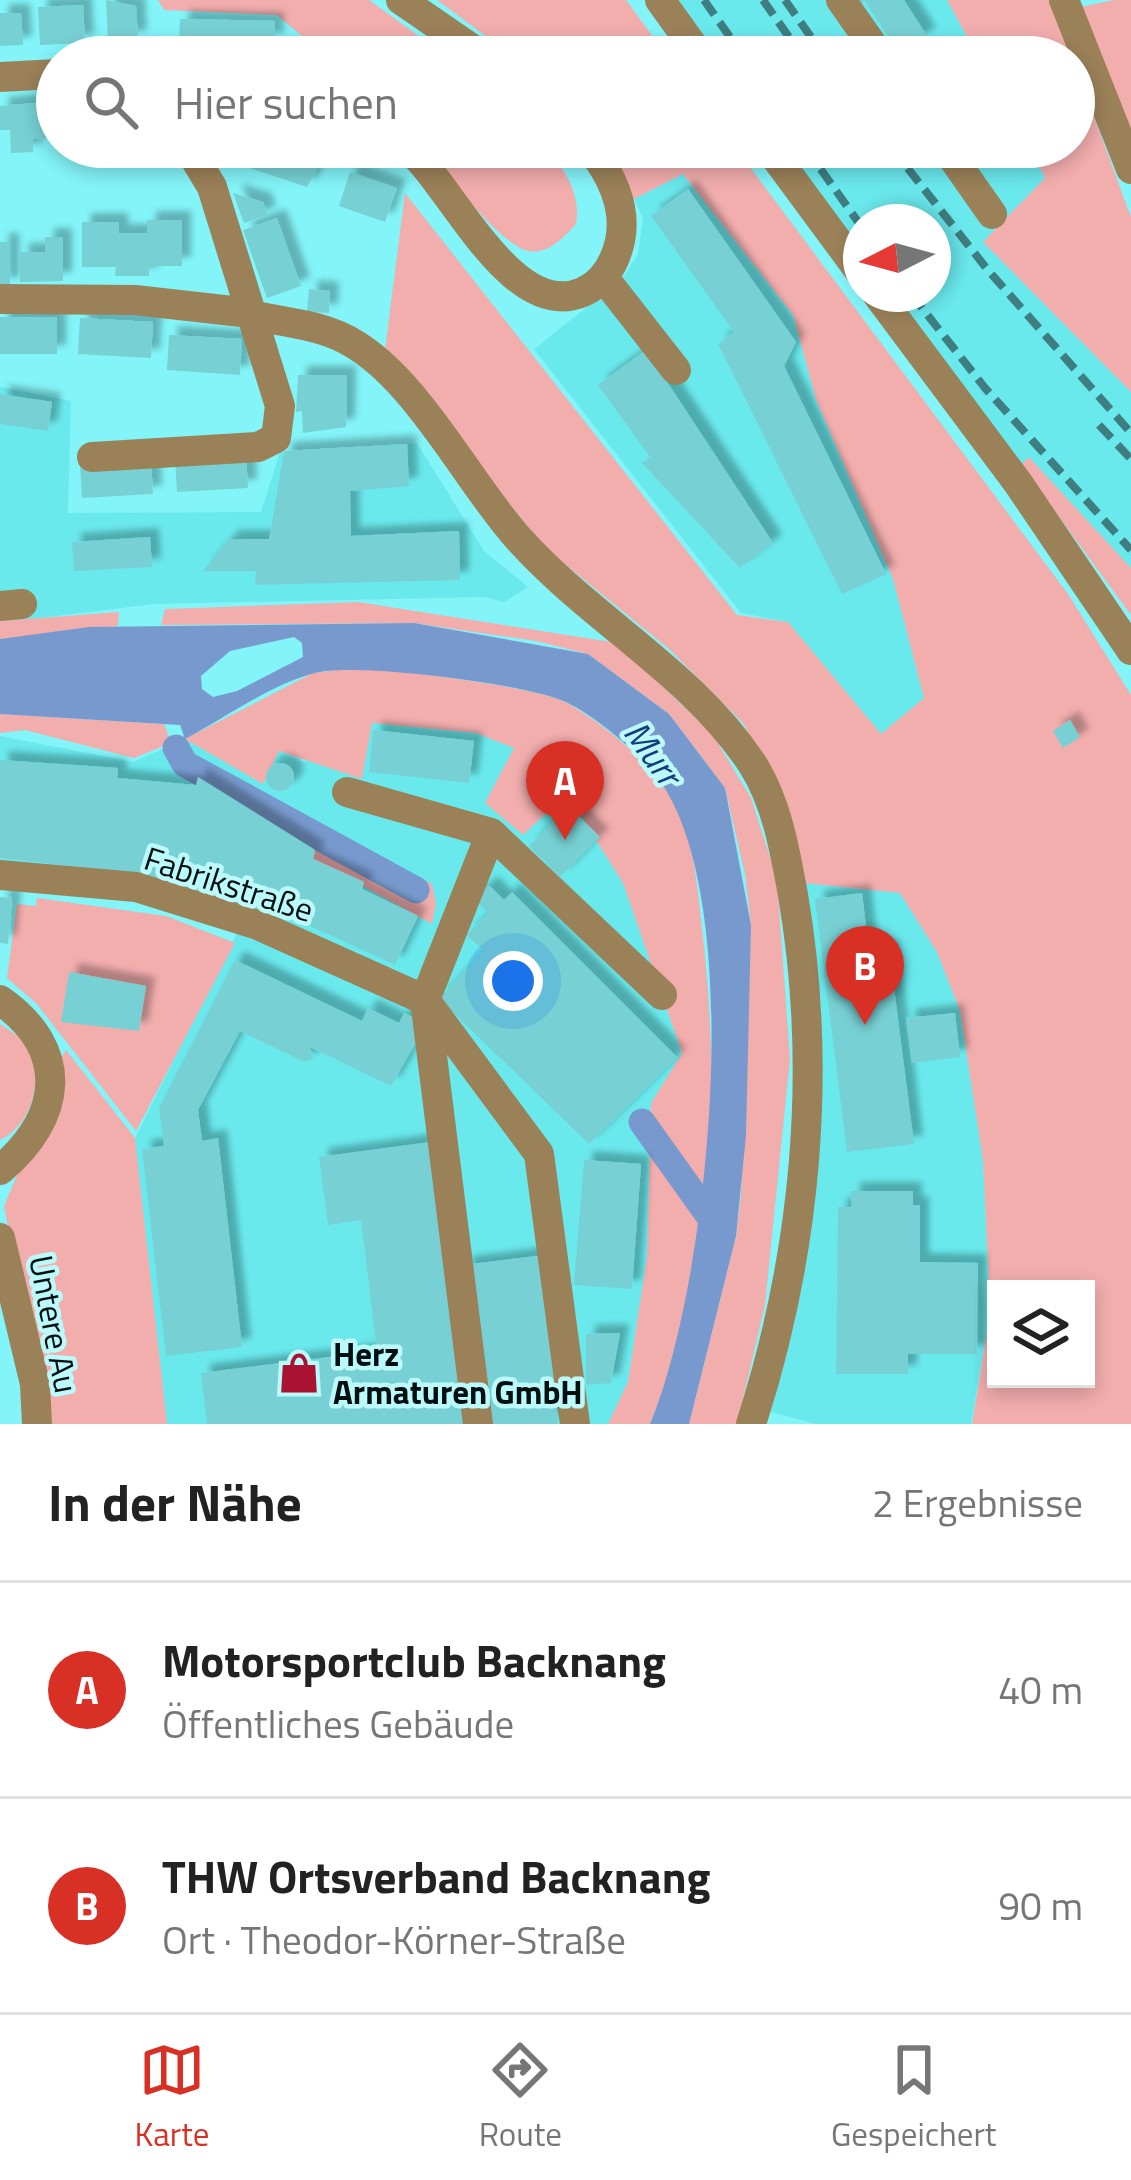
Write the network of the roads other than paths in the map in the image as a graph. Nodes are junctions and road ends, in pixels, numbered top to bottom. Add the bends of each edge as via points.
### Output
1 (401, 0) edge
2 (660, 0) edge
3 (841, 0) edge
4 (1064, 0) edge
5 (453, 36) edge
6 (686, 36) edge
7 (866, 36) edge
8 (1078, 36) edge
9 (36, 75) edge
10 (0, 77) edge
11 (1095, 78) edge
12 (200, 168) edge
13 (424, 168) edge
14 (603, 168) edge
15 (784, 168) edge
16 (960, 168) edge
17 (1131, 169) edge
18 (992, 214) dead end
19 (843, 249) edge
20 (604, 278) junction
21 (0, 299) edge
22 (890, 312) edge
23 (250, 314) junction
24 (676, 370) dead end
25 (92, 457) dead end
26 (1131, 650) edge
27 (347, 792) dead end
28 (491, 833) junction
29 (0, 875) edge
30 (662, 995) dead end
31 (0, 1000) edge
32 (425, 1000) junction
33 (0, 1170) edge
34 (0, 1238) edge
35 (37, 1424) edge
36 (478, 1424) edge
37 (575, 1424) edge
38 (751, 1424) edge

1 - 5 street
2 - 6 street
3 - 7 street
4 - 8 street
9 - 10 street
11 - 17 street
12 - 23 street
13 - 20 street via 514,278 554,296 583,292
14 - 20 street via 621,209 616,257
15 - 19 street
16 - 18 street
20 - 24 street
21 - 23 street via 135,300
22 - 26 street
23 - 25 street via 280,406 276,438 258,447
23 - 38 street via 340,337 379,363 555,579 693,697 752,765 786,856 809,1080 793,1259
27 - 28 street
28 - 30 street
28 - 32 street
29 - 32 street, Fabrikstraße via 136,887 258,925
31 - 33 street via 40,1035 52,1075 48,1109
32 - 36 street
32 - 37 street, Fabrikstraße via 538,1154
34 - 35 street, Untere Au

